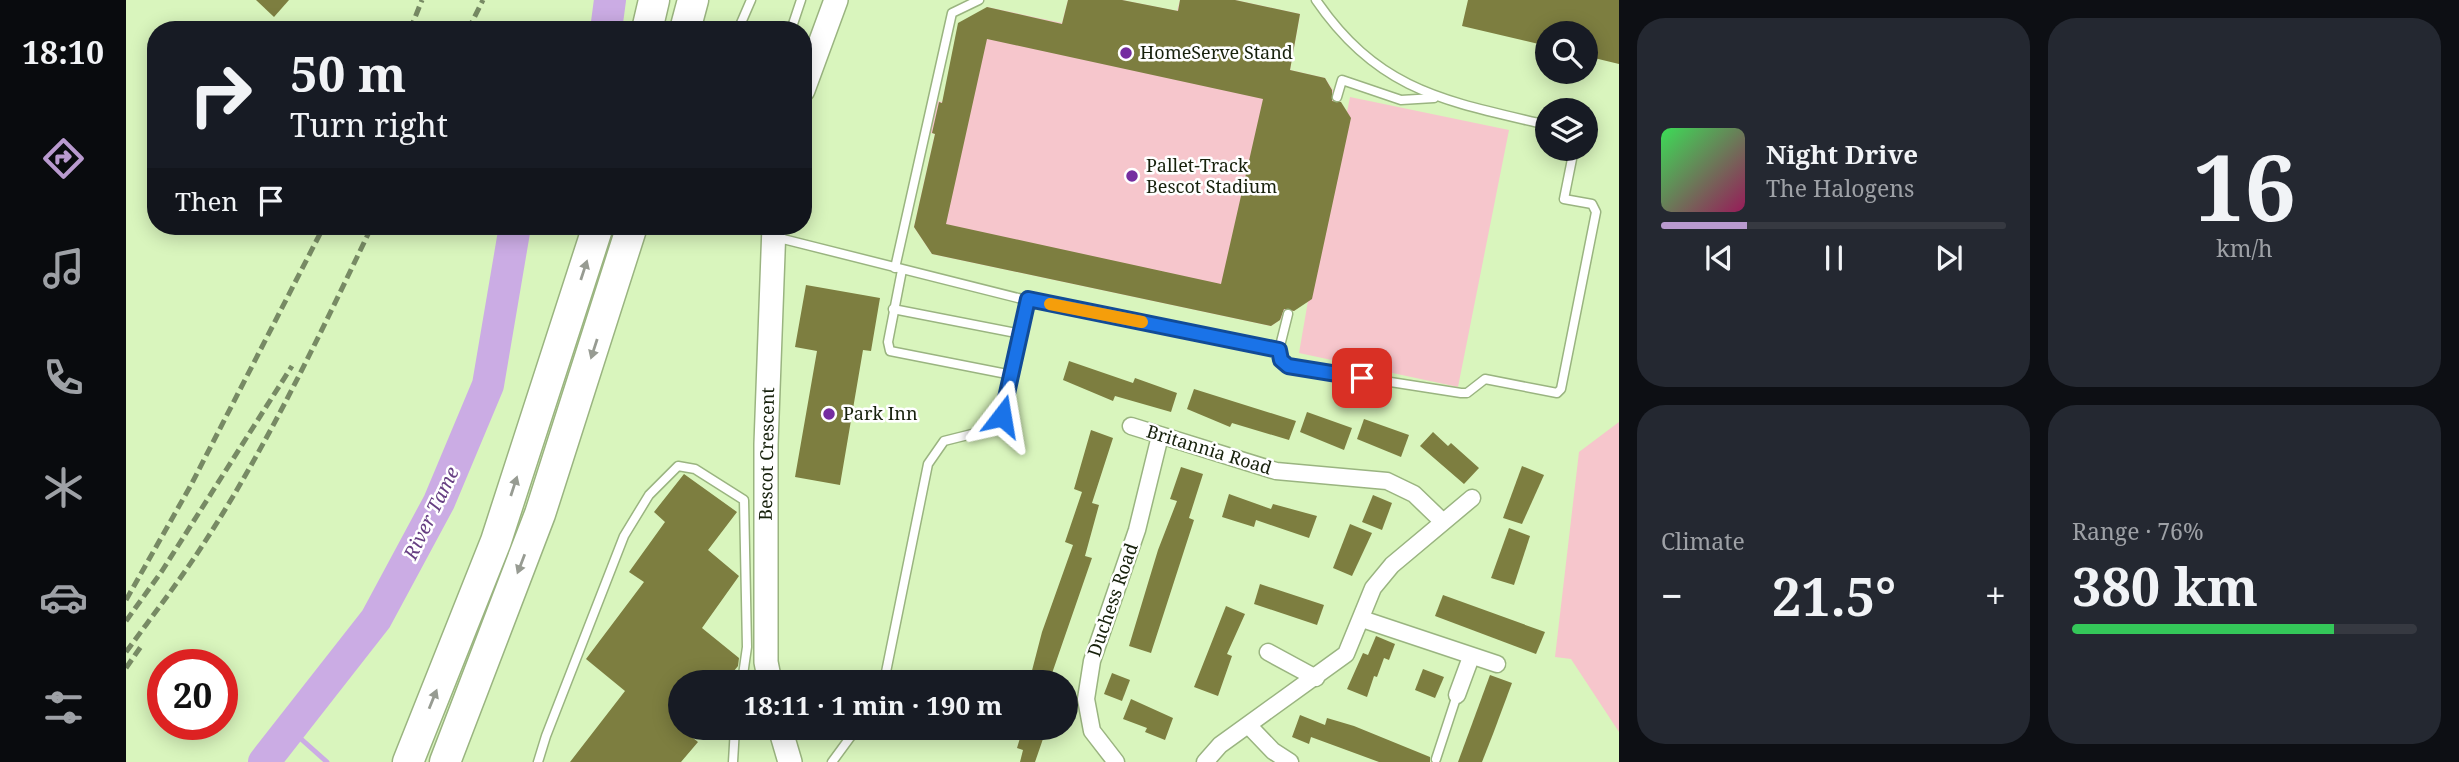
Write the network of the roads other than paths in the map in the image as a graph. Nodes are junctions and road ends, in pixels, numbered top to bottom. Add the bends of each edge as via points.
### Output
1 (654, 0) edge
2 (693, 0) edge
3 (751, 0) edge
4 (801, 0) edge
5 (836, 0) edge
6 (979, 0) edge
7 (1316, 0) edge
8 (649, 21) edge
9 (687, 21) edge
10 (742, 21) edge
11 (794, 21) edge
12 (812, 65) edge
13 (1337, 97) dead end
14 (1434, 98) junction
15 (1535, 122) edge
16 (1572, 161) edge
17 (595, 235) edge
18 (630, 235) edge
19 (772, 235) edge
20 (791, 235) edge
21 (898, 269) junction
22 (1028, 299) junction
23 (894, 309) junction
24 (1288, 314) dead end
25 (1021, 334) junction
26 (1279, 350) junction
27 (1012, 375) junction
28 (1131, 426) dead end
29 (1160, 436) junction
30 (1472, 498) dead end
31 (1441, 521) junction
32 (1362, 619) junction
33 (1268, 652) dead end
34 (1471, 657) junction
35 (1497, 664) dead end
36 (744, 670) edge
37 (768, 670) edge
38 (886, 670) edge
39 (1316, 678) junction
40 (1457, 695) joint
41 (1249, 726) junction
42 (734, 740) edge
43 (784, 740) edge
44 (848, 740) edge
45 (1436, 759) dead end
46 (1113, 761) edge
47 (408, 762) edge
48 (445, 762) edge
49 (538, 762) edge
50 (733, 762) edge
51 (790, 762) edge
52 (832, 762) edge
53 (1205, 762) edge
54 (1290, 762) edge

1 - 8 highway
2 - 9 highway
3 - 10 lane
4 - 11 lane
5 - 12 street
6 - 21 lane via 951,13
7 - 14 lane via 1358,52 1393,78
13 - 14 lane via 1342,80 1401,100
14 - 15 lane
16 - 26 lane via 1564,199 1592,204 1596,212 1557,393 1485,379 1461,393 1288,366
47 -> 17 highway via 496,541
18 -> 48 highway via 540,514
19 - 37 street, Bescot Crescent via 766,457
20 - 21 lane
21 - 22 lane
21 - 23 lane
22 - 25 lane
22 - 26 lane
23 - 25 lane
23 - 27 lane via 890,351
24 - 26 lane
25 - 27 lane
27 - 38 lane via 1002,416 984,431 944,441 928,464
28 - 29 street, Britannia Road
29 - 31 street, Britannia Road via 1276,471 1387,481 1414,494
29 - 46 street, Duchess Road via 1137,530 1092,661 1086,699 1092,731
30 - 31 street
31 - 32 street via 1373,588
32 - 34 street
32 - 39 street via 1346,653
33 - 39 street
34 - 35 street
34 - 40 street
36 - 49 lane via 744,500 695,469 678,466 649,495 624,536
39 - 41 street
40 - 45 lane
41 - 53 street via 1220,745
41 - 54 street
42 - 50 lane
43 - 51 street
44 - 52 lane

